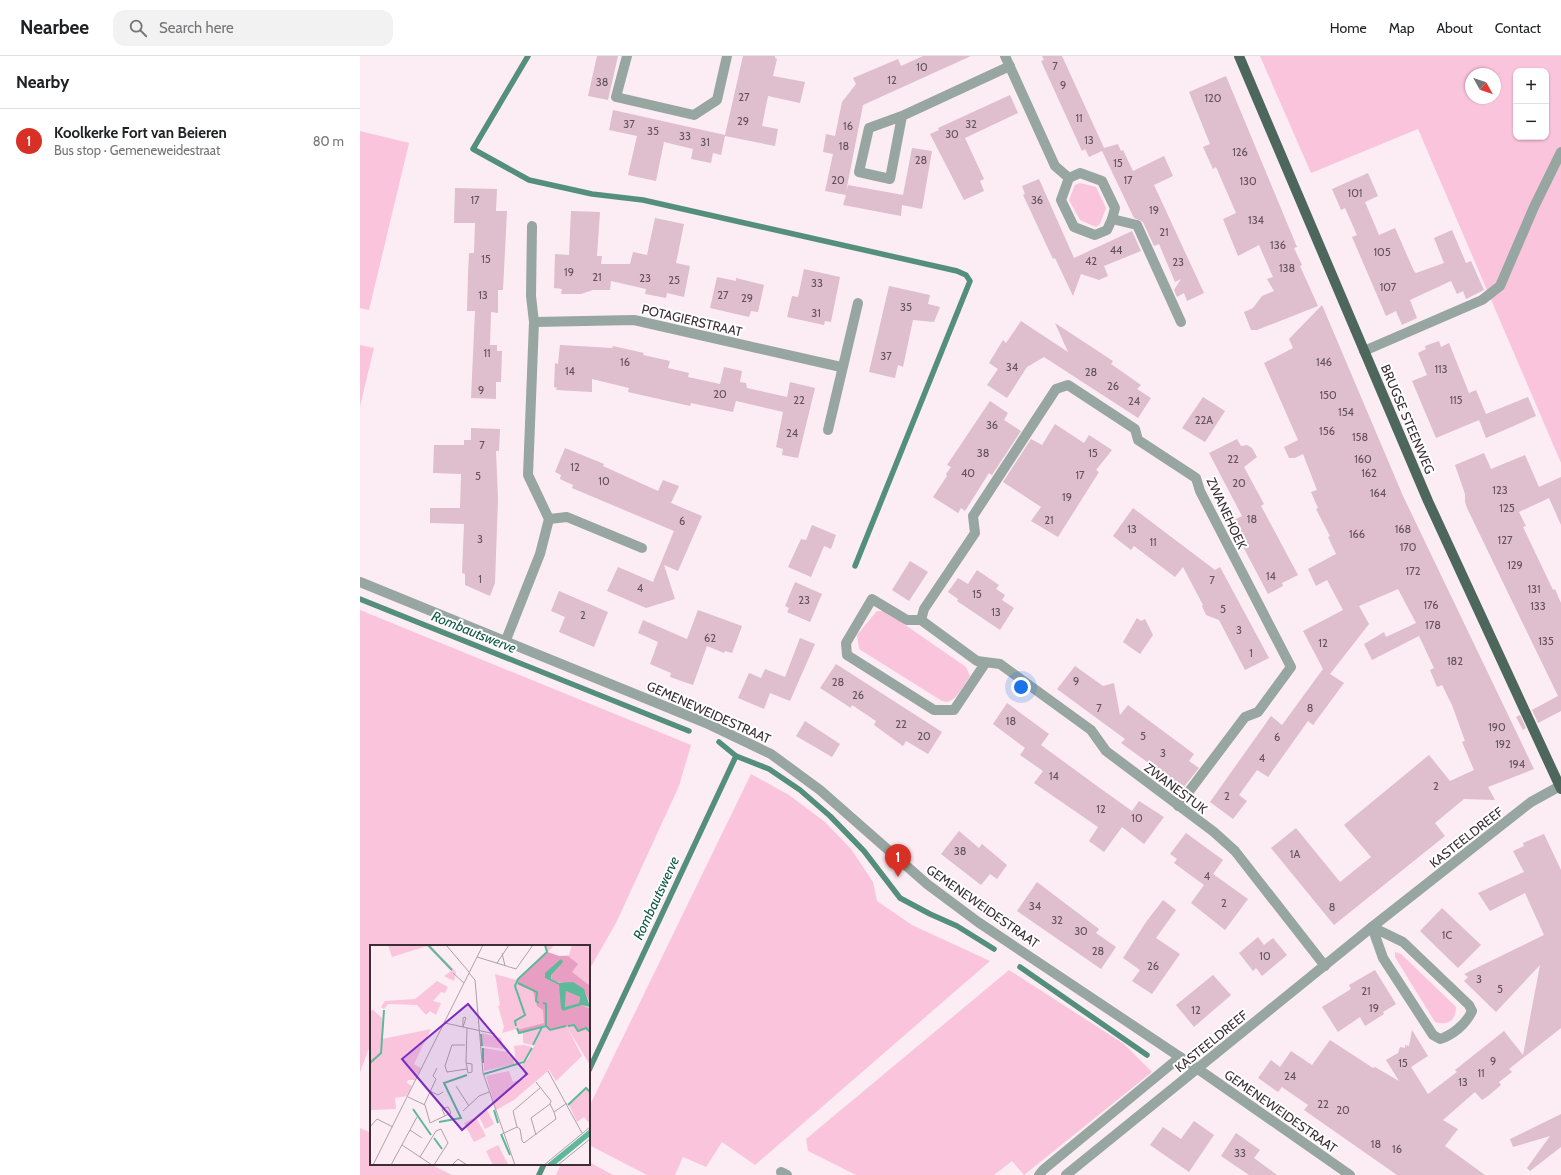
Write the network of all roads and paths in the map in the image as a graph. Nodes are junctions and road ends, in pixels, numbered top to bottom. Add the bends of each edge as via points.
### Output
1 (627, 56) edge
2 (727, 56) edge
3 (1005, 56) edge
4 (1239, 56) edge
5 (1010, 66) junction
6 (902, 116) junction
7 (1561, 152) edge
8 (1069, 178) junction
9 (1112, 219) junction
10 (532, 226) dead end
11 (858, 302) dead end
12 (534, 322) junction
13 (1182, 322) dead end
14 (1364, 351) junction
15 (841, 367) junction
16 (828, 430) dead end
17 (549, 519) junction
18 (642, 548) dead end
19 (360, 582) edge
20 (921, 620) junction
21 (506, 640) junction
22 (986, 662) junction
23 (1560, 787) edge
24 (1178, 806) junction
25 (1372, 927) junction
26 (1325, 966) junction
27 (1180, 1057) junction
28 (1198, 1068) junction
29 (1039, 1175) edge
30 (1066, 1175) edge
31 (1350, 1175) edge

1 - 2 street via 616,97 694,115 717,100
3 - 5 street
4 - 14 main road, BRUGSE STEENWEG
5 - 6 street
5 - 8 street via 1055,166
6 - 6 street via 890,179 859,172 869,128
7 - 14 street via 1500,286 1482,300
8 - 9 street via 1080,173 1102,181 1115,208
8 - 9 street via 1061,200 1074,227 1095,235 1107,230
9 - 13 street via 1137,225
10 - 12 street via 531,296
11 - 15 street
12 - 15 street, POTAGIERSTRAAT via 634,320
12 - 17 street via 528,475
14 - 23 main road, BRUGSE STEENWEG via 1428,501
15 - 16 street
17 - 18 street via 567,517
17 - 21 street via 540,554
19 - 21 street, GEMENEWEIDESTRAAT
20 - 22 street, ZWANESTUK via 976,661
20 - 22 street, ZWANESTUK via 907,620 872,599 846,643 847,655 934,710 954,710
20 - 24 street, ZWANEHOEK via 924,609 975,533 972,516 1056,389 1068,385 1135,429 1138,440 1196,478 1200,491 1291,667 1258,712 1245,717
21 - 27 street, GEMENEWEIDESTRAAT via 706,723 771,754 820,790 927,884 978,922
22 - 24 street, ZWANESTUK via 1000,664 1091,730 1106,752
23 - 25 street, KASTEELDREEF via 1531,802
24 - 26 street, ZWANESTUK via 1235,851
25 - 25 street via 1382,958 1433,1035 1440,1039 1449,1036 1468,1019 1472,1011 1469,1005 1403,942
25 - 26 street, KASTEELDREEF
26 - 28 street, KASTEELDREEF
27 - 28 street, GEMENEWEIDESTRAAT
27 - 29 street, KASTEELDREEF
28 - 30 street, KASTEELDREEF
28 - 31 street, GEMENEWEIDESTRAAT

